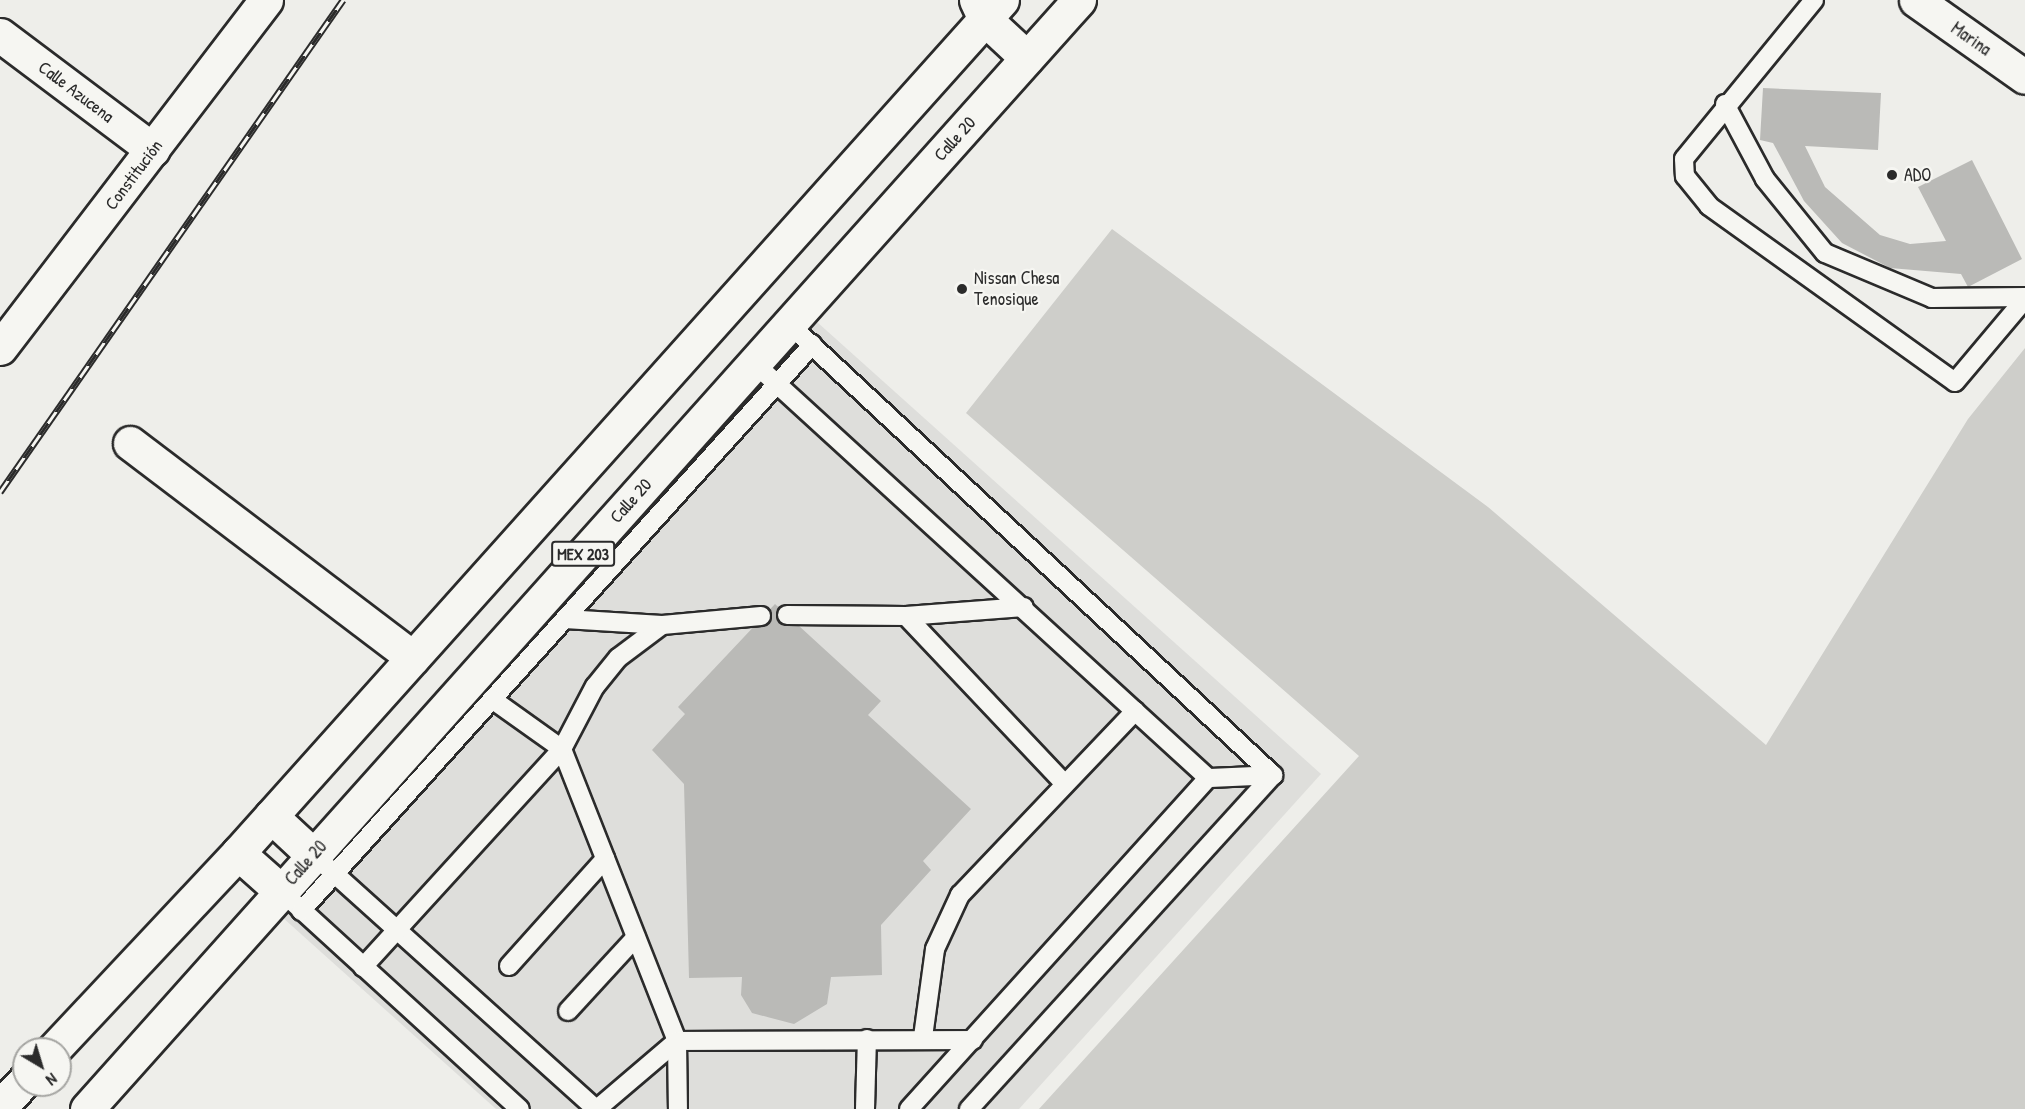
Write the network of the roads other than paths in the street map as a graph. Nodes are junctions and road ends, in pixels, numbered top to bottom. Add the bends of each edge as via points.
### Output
1 (266, 0) edge
2 (1079, 0) edge
3 (1814, 0) edge
4 (1916, 0) edge
5 (988, 6) edge
6 (0, 35) edge
7 (1027, 58) junction
8 (2025, 77) edge
9 (1725, 105) junction
10 (153, 150) junction
11 (2025, 298) edge
12 (801, 334) junction
13 (0, 348) edge
14 (766, 373) junction
15 (130, 443) dead end
16 (1024, 606) junction
17 (788, 615) dead end
18 (761, 616) dead end
19 (906, 616) junction
20 (565, 619) junction
21 (662, 624) junction
22 (413, 658) junction
23 (492, 699) junction
24 (1135, 711) junction
25 (562, 749) junction
26 (1273, 775) junction
27 (1208, 778) junction
28 (1065, 784) junction
29 (271, 816) junction
30 (238, 852) junction
31 (605, 859) junction
32 (324, 864) junction
33 (291, 901) junction
34 (397, 928) junction
35 (636, 937) junction
36 (509, 966) dead end
37 (363, 967) junction
38 (568, 1011) dead end
39 (65, 1037) edge
40 (923, 1037) junction
41 (867, 1039) junction
42 (973, 1040) junction
43 (677, 1041) junction
44 (12, 1094) edge
45 (0, 1107) edge
46 (87, 1109) edge
47 (520, 1109) edge
48 (596, 1109) edge
49 (678, 1109) edge
50 (865, 1109) edge
51 (909, 1109) edge
52 (969, 1109) edge

1 - 10 main road, Constitución
2 - 7 main road, Calle 20 / MEX 203
3 - 9 lane
4 - 8 main road, Marina
5 - 7 main road
5 - 22 main road, MEX 203
6 - 10 main road, Calle Azucena
7 - 12 main road, Calle 20 / MEX 203
9 - 11 lane via 1765,179 1826,253 1932,298
9 - 11 lane via 1684,159 1685,176 1709,206 1955,382
10 - 13 main road, Constitución
12 - 14 main road, Calle 20 / MEX 203
12 - 26 lane
14 - 16 lane
14 - 20 lane
14 - 32 main road, Calle 20 / MEX 203
15 - 22 main road
16 - 19 lane
16 - 24 lane
17 - 19 lane
18 - 21 lane
19 - 28 lane
20 - 21 lane
20 - 23 lane
21 - 25 lane via 618,658 595,686
22 - 29 main road, MEX 203
23 - 25 lane
23 - 32 lane
24 - 27 lane
24 - 28 lane
25 - 31 lane
25 - 34 lane
26 - 27 lane
26 - 52 lane
27 - 42 lane
28 - 40 lane via 960,895 944,923 934,949
29 - 30 main road, MEX 203
29 - 32 main road
30 - 33 main road
30 - 39 main road, MEX 203
31 - 35 lane
31 - 36 lane
32 - 33 main road, Calle 20 / MEX 203
32 - 34 lane
33 - 37 lane
33 - 46 main road, Calle 20 / MEX 203
34 - 37 lane
34 - 48 lane
35 - 38 lane
35 - 43 lane
37 - 47 lane
40 - 41 lane
40 - 42 lane
41 - 43 lane
41 - 50 lane
42 - 51 lane
43 - 48 lane
43 - 49 lane
44 - 45 main road

